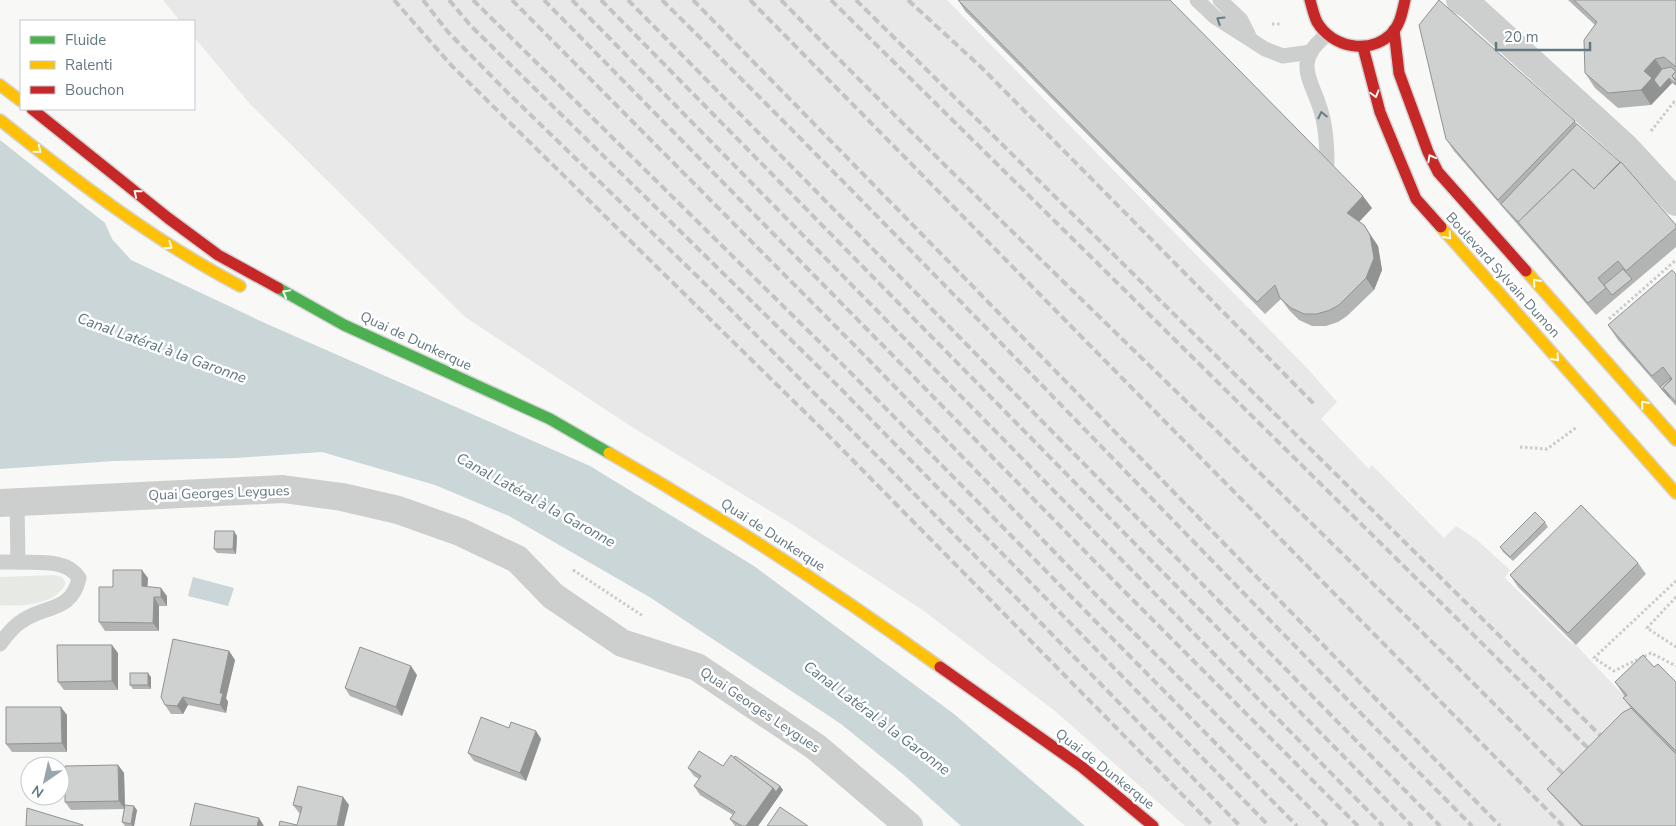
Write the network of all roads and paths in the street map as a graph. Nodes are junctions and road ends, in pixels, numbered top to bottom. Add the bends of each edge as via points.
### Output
1 (1197, 0) edge
2 (1220, 0) edge
3 (1310, 0) edge
4 (1405, 0) edge
5 (1460, 0) edge
6 (1394, 30) junction
7 (1326, 35) junction
8 (1250, 37) junction
9 (1363, 46) junction
10 (1311, 52) junction
11 (0, 85) edge
12 (20, 100) edge
13 (1676, 105) edge
14 (33, 110) edge
15 (0, 120) edge
16 (1650, 132) dead end
17 (1327, 163) edge
18 (1676, 202) edge
19 (1676, 260) edge
20 (247, 290) dead end
21 (289, 308) dead end
22 (344, 325) junction
23 (1601, 325) dead end
24 (1584, 422) dead end
25 (1676, 440) edge
26 (1520, 447) dead end
27 (1676, 492) edge
28 (8, 503) edge
29 (0, 562) edge
30 (18, 562) junction
31 (1676, 581) edge
32 (1676, 597) edge
33 (0, 644) edge
34 (1676, 647) edge
35 (1676, 666) edge
36 (909, 826) edge
37 (1153, 826) edge

8 -> 1 lane via 1215,17
2 - 8 lane via 1241,20
3 - 7 street via 1317,25
4 - 6 street via 1404,13
5 - 18 street via 1625,147
6 - 9 street via 1386,38
25 -> 6 street via 1438,172 1399,73
7 - 9 street via 1343,44
7 - 10 lane
8 - 10 lane via 1284,56
9 -> 27 street, Boulevard Sylvain Dumon via 1380,112 1416,199
17 -> 10 lane via 1327,136 1307,64
11 - 12 street
13 - 16 path via 1674,102
22 -> 14 street, Quai de Dunkerque via 218,254
15 -> 20 street via 88,190 198,266
19 - 23 path
21 - 22 street, Quai de Dunkerque
22 - 37 street, Quai de Dunkerque via 550,420 681,494 856,607 1082,767
24 - 26 path via 1547,449
28 - 30 lane
28 - 36 street, Quai Georges Leygues via 283,489 342,497 398,510 460,532 517,559 553,596 622,643 697,667 816,747
29 - 30 lane
30 - 33 lane via 66,566 79,578 77,588 57,607 21,621
31 - 35 path via 1594,658 1614,671 1651,653
32 - 34 path via 1647,628

